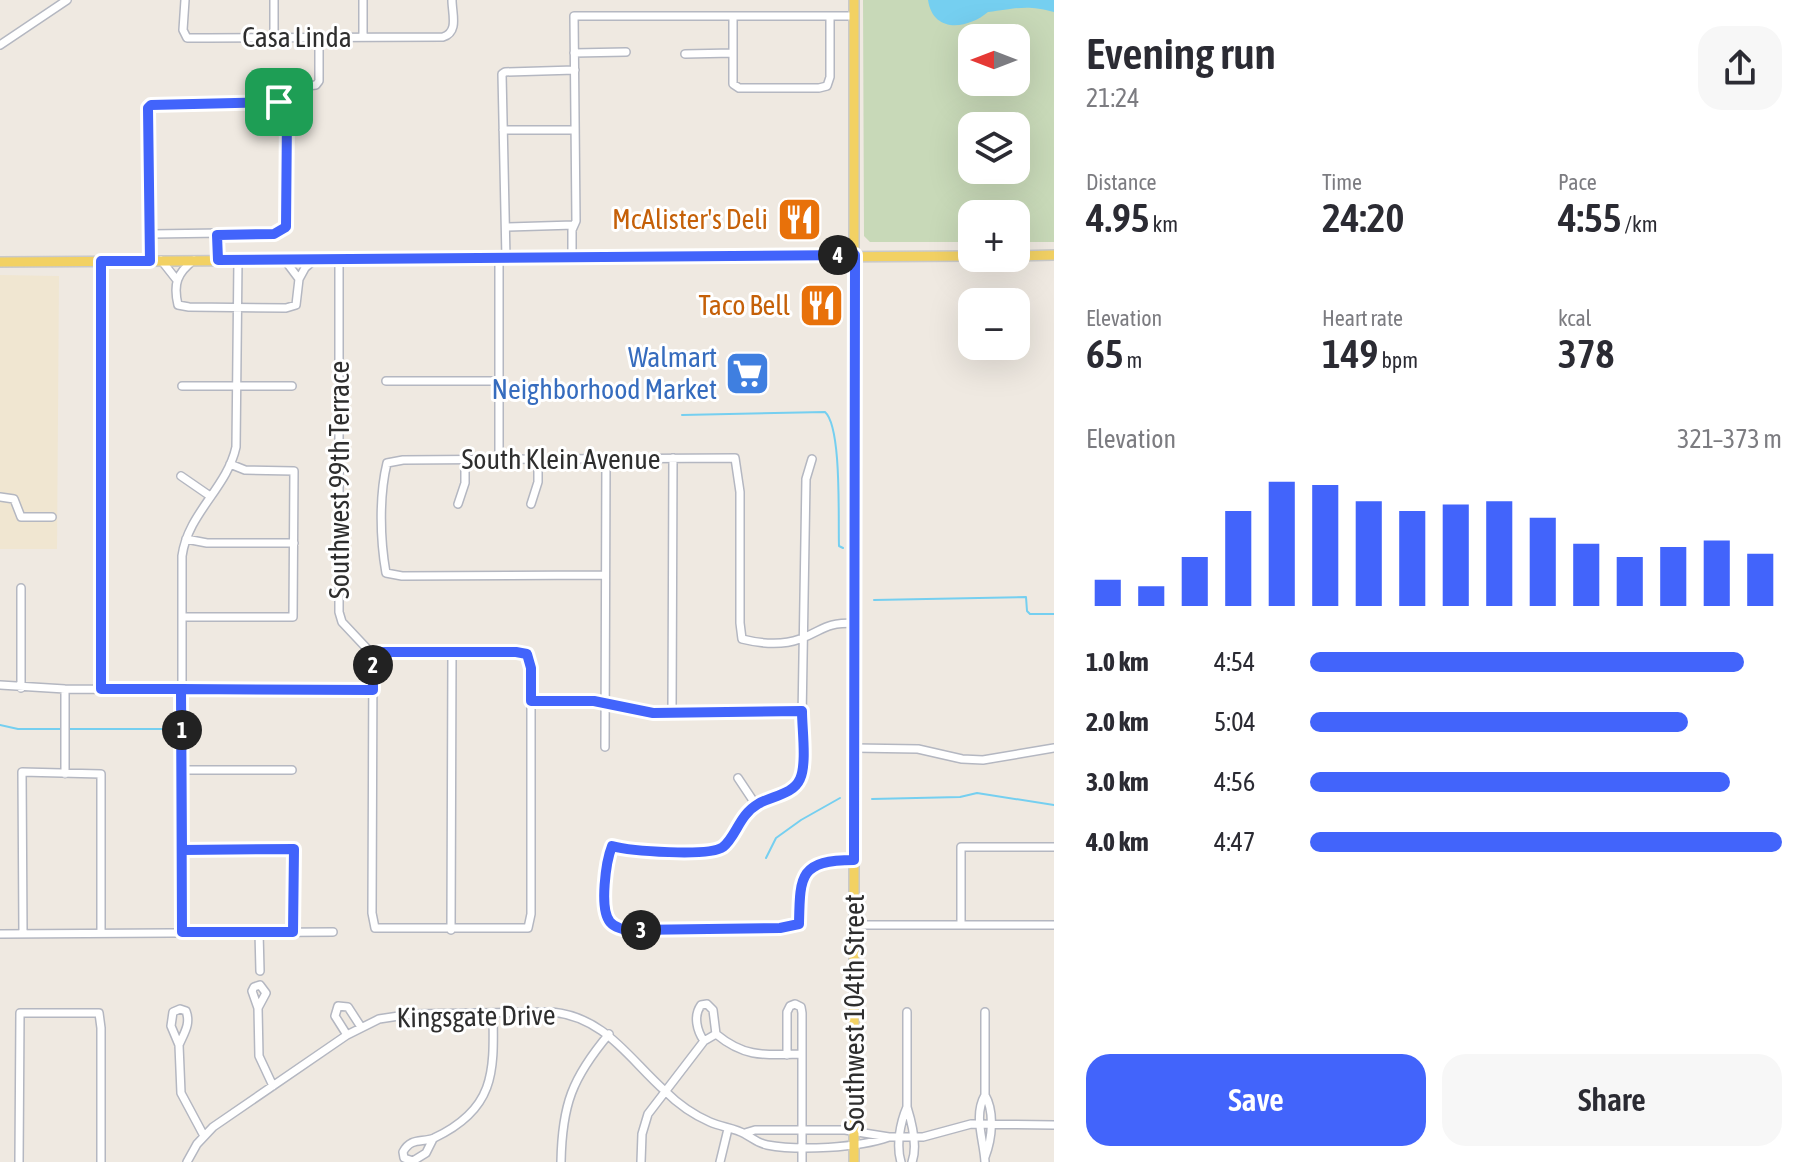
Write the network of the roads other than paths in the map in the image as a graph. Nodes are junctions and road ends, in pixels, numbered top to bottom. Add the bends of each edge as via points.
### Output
1 (67, 0) edge
2 (185, 0) edge
3 (274, 0) edge
4 (363, 0) edge
5 (452, 0) edge
6 (854, 0) edge
7 (733, 16) junction
8 (830, 16) junction
9 (854, 16) junction
10 (363, 36) junction
11 (274, 37) junction
12 (319, 37) junction
13 (0, 45) edge
14 (626, 52) dead end
15 (574, 53) junction
16 (733, 53) junction
17 (685, 54) dead end
18 (575, 70) junction
19 (283, 104) junction
20 (503, 130) junction
21 (575, 130) junction
22 (574, 225) junction
23 (506, 227) junction
24 (152, 234) junction
25 (217, 235) junction
26 (855, 255) junction
27 (1054, 255) edge
28 (958, 256) edge
29 (1030, 256) edge
30 (572, 257) junction
31 (503, 258) junction
32 (284, 259) junction
33 (315, 259) junction
34 (339, 259) junction
35 (156, 260) junction
36 (194, 260) junction
37 (218, 260) junction
38 (238, 260) junction
39 (101, 261) junction
40 (0, 262) edge
41 (176, 279) junction
42 (299, 279) junction
43 (237, 308) junction
44 (386, 381) dead end
45 (499, 381) junction
46 (182, 386) dead end
47 (237, 386) junction
48 (292, 386) dead end
49 (606, 458) junction
50 (673, 458) junction
51 (499, 459) junction
52 (538, 459) junction
53 (812, 459) dead end
54 (465, 460) junction
55 (230, 464) junction
56 (181, 476) dead end
57 (210, 496) junction
58 (0, 497) edge
59 (458, 504) dead end
60 (531, 504) dead end
61 (52, 517) dead end
62 (186, 539) junction
63 (294, 543) junction
64 (605, 575) junction
65 (21, 588) dead end
66 (182, 617) junction
67 (855, 623) junction
68 (803, 638) junction
69 (452, 652) junction
70 (373, 654) junction
71 (0, 685) edge
72 (21, 688) junction
73 (65, 689) junction
74 (101, 689) junction
75 (181, 689) junction
76 (373, 690) junction
77 (531, 701) junction
78 (605, 703) junction
79 (802, 711) junction
80 (672, 712) junction
81 (605, 747) dead end
82 (854, 748) junction
83 (1054, 748) edge
84 (182, 770) junction
85 (292, 770) dead end
86 (65, 774) junction
87 (738, 778) dead end
88 (756, 805) junction
89 (1054, 847) edge
90 (182, 850) junction
91 (854, 860) junction
92 (854, 925) junction
93 (961, 925) junction
94 (1054, 925) edge
95 (451, 930) junction
96 (182, 932) junction
97 (259, 932) junction
98 (293, 932) junction
99 (333, 932) dead end
100 (101, 933) junction
101 (0, 934) edge
102 (23, 934) junction
103 (260, 971) dead end
104 (258, 1008) dead end
105 (907, 1012) dead end
106 (985, 1012) dead end
107 (493, 1013) junction
108 (361, 1027) junction
109 (609, 1034) junction
110 (716, 1034) junction
111 (347, 1035) junction
112 (704, 1041) junction
113 (179, 1045) dead end
114 (801, 1054) junction
115 (787, 1055) junction
116 (273, 1086) junction
117 (664, 1091) junction
118 (985, 1095) junction
119 (907, 1107) junction
120 (981, 1124) junction
121 (990, 1125) junction
122 (1054, 1125) edge
123 (728, 1129) junction
124 (802, 1130) junction
125 (854, 1131) junction
126 (745, 1133) junction
127 (204, 1136) junction
128 (889, 1137) junction
129 (900, 1137) junction
130 (913, 1137) junction
131 (433, 1139) dead end
132 (854, 1145) junction
133 (802, 1146) junction
134 (985, 1159) edge
135 (19, 1162) edge
136 (101, 1162) edge
137 (187, 1162) edge
138 (561, 1162) edge
139 (641, 1162) edge
140 (720, 1162) edge
141 (802, 1162) edge
142 (854, 1162) edge
143 (901, 1162) edge
144 (912, 1162) edge

1 - 13 street
2 - 11 street, Casa Linda via 183,30 189,39
3 - 11 street
4 - 10 street
5 - 10 street, Casa Linda via 448,36
6 - 9 main road, Southwest 104th Street
7 - 8 street
7 - 15 street via 574,16
7 - 16 street
8 - 9 street
8 - 16 street via 827,86 739,88 733,84
9 - 26 main road, Southwest 104th Street
10 - 12 street, Casa Linda
11 - 12 street, Casa Linda
12 - 19 street via 319,81 290,88
14 - 15 street
15 - 18 street
16 - 17 street
18 - 20 street via 505,72
18 - 21 street
19 - 24 street via 151,105
19 - 25 street via 286,227 274,234
20 - 21 street
20 - 23 street
21 - 22 street
22 - 23 street
22 - 30 street
23 - 31 street
24 - 25 street
24 - 35 street
25 - 37 street
26 - 28 main road
26 - 30 main road
26 - 67 main road, Southwest 104th Street
27 - 29 main road
30 - 31 main road
31 - 34 main road
31 - 45 street
32 - 33 main road
32 - 38 main road
32 - 42 street
33 - 34 main road
33 - 42 street
34 - 70 street, Southwest 99th Terrace via 339,612
35 - 36 main road
35 - 39 main road
35 - 41 street
36 - 37 main road
36 - 41 street
37 - 38 main road
38 - 43 street
39 - 40 main road
39 - 74 street
41 - 43 street via 178,305
42 - 43 street via 296,305
43 - 47 street
44 - 45 street
45 - 51 street
46 - 47 street
47 - 48 street
47 - 55 street via 237,439
49 - 50 street, South Klein Avenue
49 - 52 street, South Klein Avenue
49 - 64 street
50 - 68 street, South Klein Avenue via 735,458 742,639 777,644
50 - 80 street
51 - 52 street, South Klein Avenue
51 - 54 street, South Klein Avenue
52 - 60 street
53 - 68 street via 806,479
54 - 59 street
54 - 64 street, South Klein Avenue via 387,463 386,573
55 - 57 street
55 - 63 street via 245,470 294,471
56 - 57 street
57 - 62 street
58 - 61 street via 14,499 21,517
62 - 63 street
62 - 66 street
63 - 66 street via 293,617
64 - 78 street
65 - 72 street
66 - 75 street
67 - 68 street via 827,625
67 - 82 main road, Southwest 104th Street
68 - 79 street
69 - 70 street
69 - 77 street via 527,654
69 - 95 street
70 - 76 street
71 - 72 street
72 - 73 street
73 - 74 street
73 - 86 street
74 - 75 street
75 - 76 street
75 - 84 street
76 - 95 street via 375,928
77 - 78 street
77 - 95 street via 528,928
78 - 80 street
78 - 81 street
79 - 80 street
79 - 88 street via 799,781
82 - 83 street via 918,749 983,760
82 - 91 main road, Southwest 104th Street
84 - 85 street
84 - 90 street
86 - 100 street via 101,774
86 - 102 street via 22,772
87 - 88 street
88 - 91 street via 725,845 714,850 633,852 612,846 606,862 611,923 634,930 799,924 803,877 824,862
89 - 93 street via 961,847
90 - 96 street
90 - 98 street via 294,849
91 - 92 main road, Southwest 104th Street
92 - 93 street
92 - 125 main road, Southwest 104th Street
93 - 94 street
96 - 97 street
96 - 100 street
97 - 98 street
97 - 103 street
98 - 99 street
100 - 102 street
101 - 102 street
104 - 116 street via 259,1056
105 - 119 street
106 - 118 street
107 - 108 street, Kingsgate Drive via 402,1014
107 - 109 street, Kingsgate Drive via 569,1014
107 - 131 street via 488,1088 469,1115
108 - 111 street, Kingsgate Drive
108 - 111 street, Kingsgate Drive via 348,1007 338,1006 335,1016
109 - 117 street, Kingsgate Drive
109 - 138 street via 572,1087 563,1119
110 - 112 street
110 - 112 street via 712,1008 701,1005 697,1026
110 - 115 street via 743,1052
111 - 116 street, Kingsgate Drive
112 - 117 street
113 - 127 street via 181,1093
114 - 115 street
114 - 115 street via 802,1009 795,1004 787,1012
114 - 124 street
116 - 127 street, Kingsgate Drive
117 - 123 street, Kingsgate Drive
117 - 139 street via 643,1128
118 - 120 street
118 - 121 street
119 - 129 street
119 - 130 street
120 - 121 street, Kingsgate Drive
120 - 130 street, Kingsgate Drive
120 - 134 street
121 - 122 street, Kingsgate Drive
121 - 134 street
123 - 126 street, Kingsgate Drive
123 - 140 street
124 - 125 street, Kingsgate Drive
124 - 126 street, Kingsgate Drive
124 - 133 street
125 - 128 street, Kingsgate Drive
125 - 132 main road, Southwest 104th Street
126 - 133 street, Kingsgate Drive via 763,1144
127 - 137 street
128 - 129 street, Kingsgate Drive
128 - 132 street, Kingsgate Drive
129 - 130 street, Kingsgate Drive
129 - 143 street
130 - 144 street
132 - 133 street, Kingsgate Drive
132 - 142 main road, Southwest 104th Street
133 - 141 street
135 - 136 street via 20,1013 99,1013

